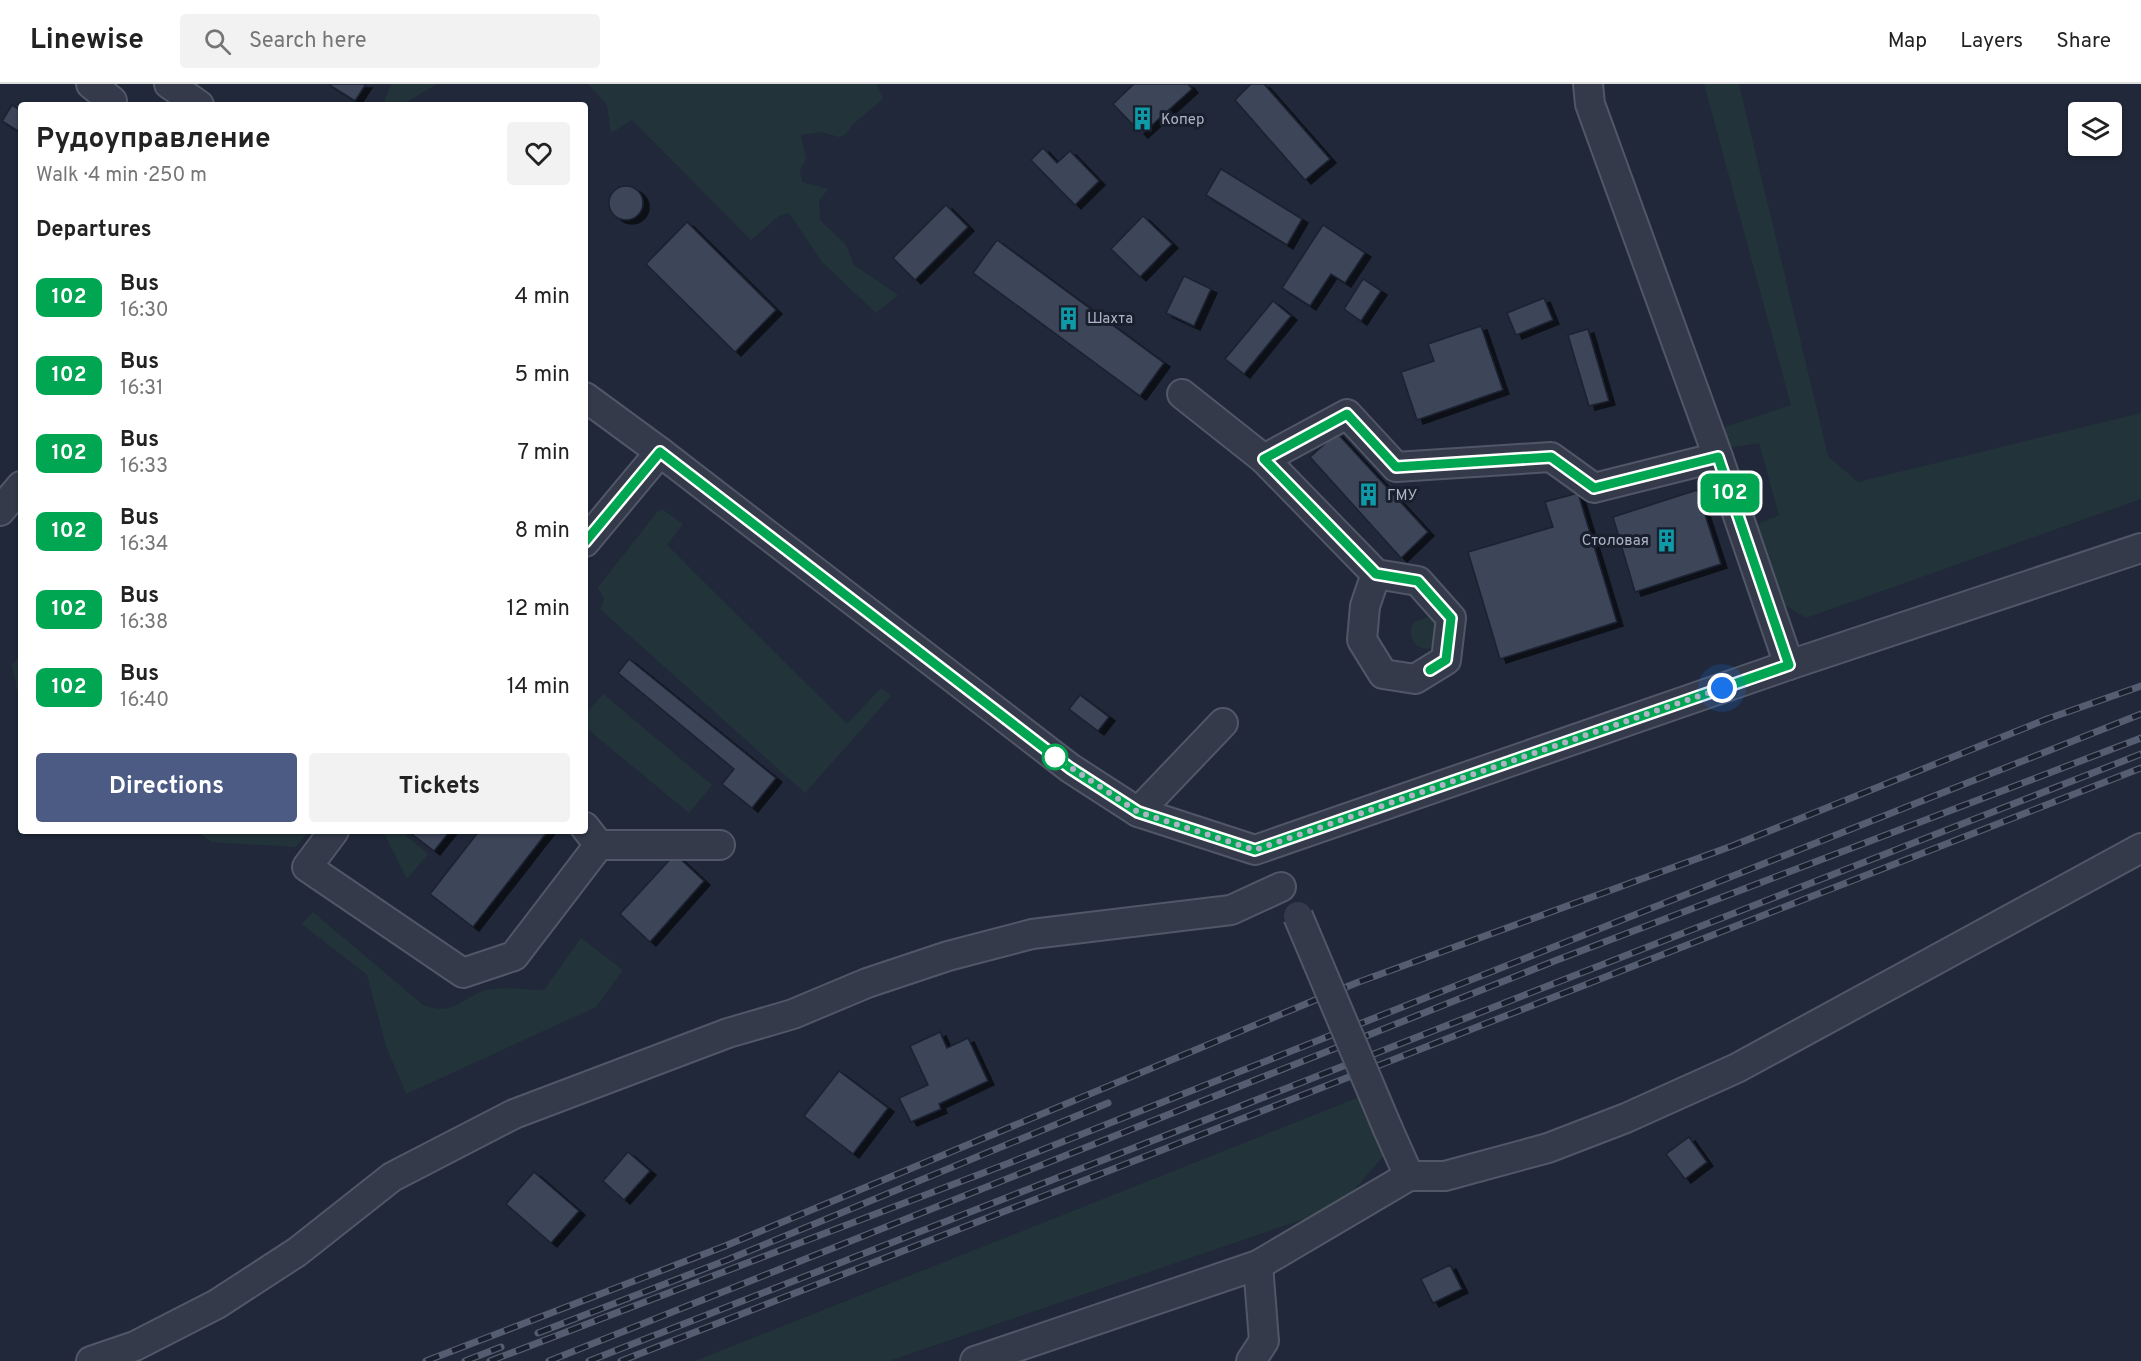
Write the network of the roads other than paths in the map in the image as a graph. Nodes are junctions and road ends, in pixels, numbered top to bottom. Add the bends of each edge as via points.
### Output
1 (169, 84) edge
2 (1588, 84) edge
3 (195, 102) edge
4 (1182, 394) dead end
5 (588, 399) edge
6 (660, 452) junction
7 (1718, 457) junction
8 (1264, 459) junction
9 (18, 490) edge
10 (0, 511) edge
11 (588, 538) edge
12 (2141, 548) edge
13 (1376, 574) dead end
14 (1789, 665) junction
15 (1223, 723) dead end
16 (1138, 812) junction
17 (332, 834) edge
18 (592, 836) edge
19 (720, 845) dead end
20 (2141, 848) edge
21 (1255, 850) junction
22 (1281, 887) junction
23 (1409, 1176) junction
24 (1258, 1265) junction
25 (91, 1361) edge
26 (975, 1361) edge
27 (1251, 1361) edge

1 - 3 street
2 - 7 street via 1590,104
4 - 8 street
5 - 6 street
6 - 11 street
6 - 16 street via 1070,768
7 - 8 street via 1594,488 1551,457 1396,467 1347,414
7 - 14 street
8 - 13 street
9 - 10 street
12 - 14 street
14 - 21 street
15 - 16 street
16 - 21 street
17 - 18 street via 307,867 463,973 514,957
18 - 19 street
20 - 23 street via 1737,1068 1636,1114 1548,1148 1445,1176
21 - 22 street
22 - 23 street, bridge via 1298,916
22 - 25 street via 1231,910 1032,934 948,956 514,1114 392,1177 297,1252 217,1304 135,1346
23 - 24 street
24 - 26 street
24 - 27 street via 1264,1341

